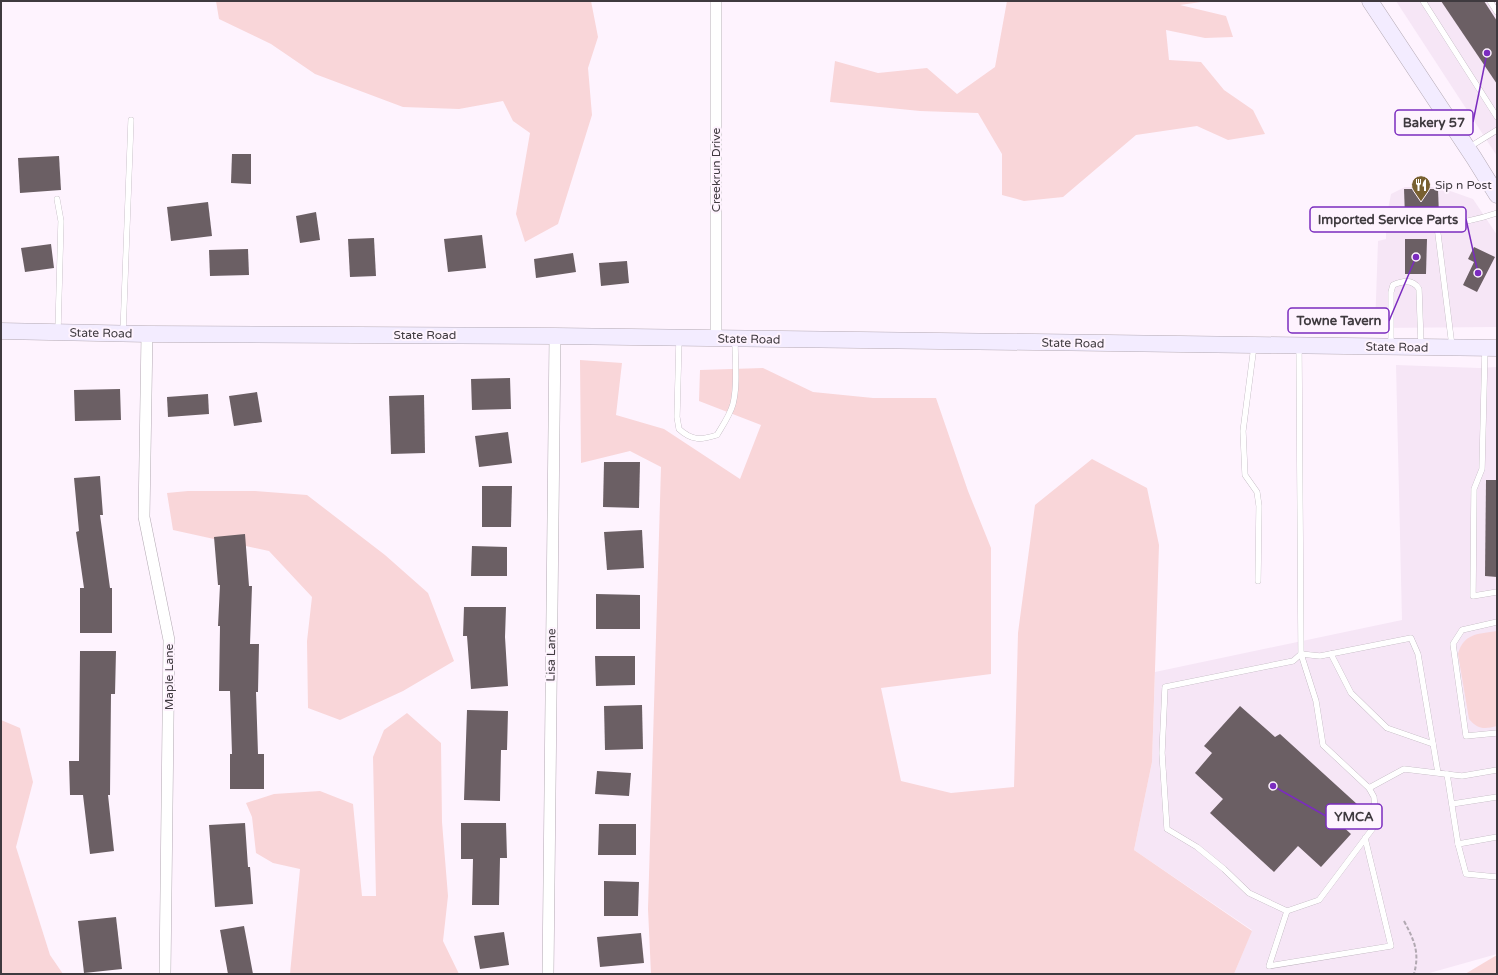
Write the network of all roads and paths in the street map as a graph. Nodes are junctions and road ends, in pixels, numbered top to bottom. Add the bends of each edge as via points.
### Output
1 (716, 1) edge
2 (1370, 1) edge
3 (1423, 1) edge
4 (1490, 1) edge
5 (1497, 12) edge
6 (1497, 117) edge
7 (131, 120) dead end
8 (1497, 130) edge
9 (1468, 148) junction
10 (1497, 195) edge
11 (57, 199) dead end
12 (1497, 213) edge
13 (1386, 226) dead end
14 (1437, 226) junction
15 (1, 331) edge
16 (58, 332) junction
17 (123, 333) junction
18 (147, 334) junction
19 (555, 336) junction
20 (679, 338) junction
21 (716, 338) junction
22 (735, 339) junction
23 (1254, 345) junction
24 (1299, 346) junction
25 (1391, 347) junction
26 (1421, 347) junction
27 (1452, 348) junction
28 (1491, 348) edge
29 (1258, 581) dead end
30 (1497, 592) edge
31 (1497, 622) edge
32 (1301, 654) junction
33 (1331, 654) junction
34 (1497, 733) edge
35 (1433, 744) junction
36 (1497, 770) edge
37 (1438, 772) junction
38 (1447, 774) junction
39 (1369, 788) junction
40 (1497, 797) edge
41 (1452, 804) junction
42 (1497, 837) edge
43 (1365, 838) junction
44 (1458, 844) junction
45 (1497, 877) edge
46 (1287, 911) junction
47 (1404, 921) dead end
48 (165, 974) edge
49 (548, 974) edge
50 (1414, 974) edge

1 - 21 street, Creekrun Drive
2 - 9 main road
3 - 6 lane
4 - 5 lane
7 - 17 lane
8 - 9 lane
9 - 10 main road via 1491,179
11 - 16 lane via 61,222
12 - 14 lane via 1463,223
13 - 14 lane
14 - 27 lane
15 - 16 main road, State Road
16 - 17 main road, State Road
17 - 18 main road, State Road
18 - 19 main road, State Road
18 - 48 street, Maple Lane via 144,517 169,640
19 - 20 main road, State Road
19 - 49 street, Lisa Lane
20 - 21 main road, State Road
20 - 22 lane via 679,429 691,438 705,439 717,435 733,404 736,386
21 - 22 main road, State Road
22 - 23 main road, State Road
23 - 24 main road, State Road
23 - 29 lane via 1243,431 1245,476 1258,492
24 - 25 main road, State Road
24 - 32 lane
25 - 26 main road, State Road
25 - 26 lane via 1393,285 1410,282 1416,284 1419,289
26 - 27 main road, State Road
27 - 28 main road, State Road
28 - 30 lane via 1482,469 1474,489 1473,596
31 - 34 lane via 1462,630 1453,644 1466,736
32 - 33 lane
32 - 39 lane via 1316,701 1323,745
32 - 46 lane via 1293,661 1164,687 1162,753 1166,829 1197,847 1249,893
33 - 35 lane via 1351,693 1387,728
33 - 35 lane via 1411,638 1418,654
35 - 37 lane
36 - 38 lane via 1462,776
37 - 38 lane
37 - 39 lane via 1404,769
38 - 41 lane
39 - 43 lane via 1374,797 1376,824
40 - 41 lane
41 - 44 lane
42 - 44 lane
43 - 46 lane via 1319,900
43 - 46 lane via 1391,946 1269,966
44 - 45 lane via 1466,874
47 - 50 path via 1417,954

